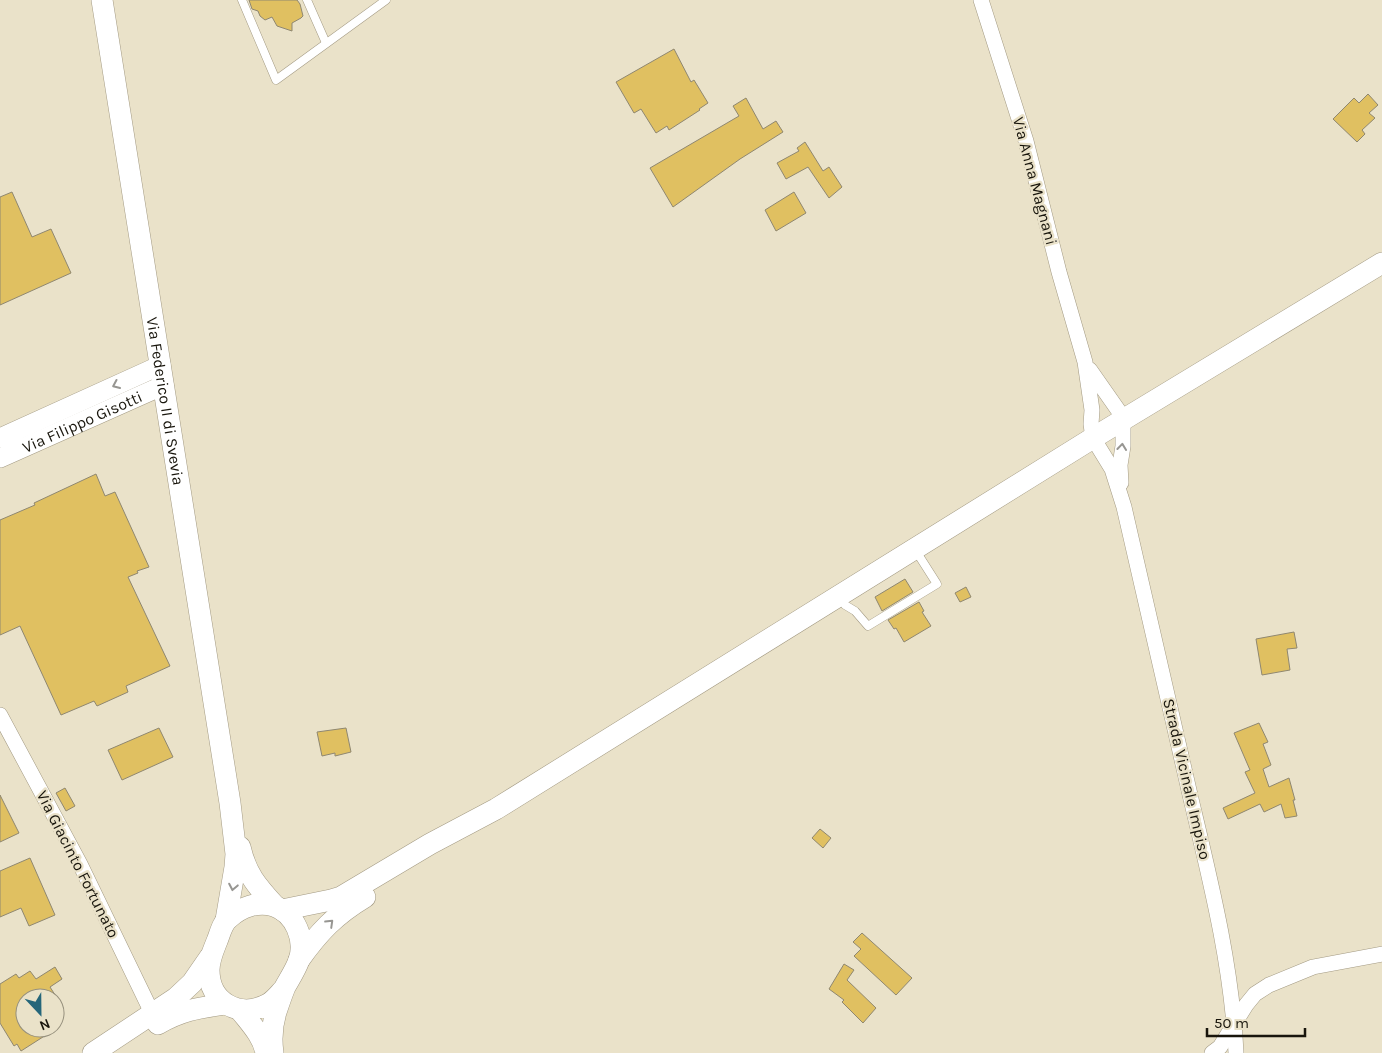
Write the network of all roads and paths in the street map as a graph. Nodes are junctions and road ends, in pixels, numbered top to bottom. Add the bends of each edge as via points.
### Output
1 (102, 0) edge
2 (242, 0) edge
3 (307, 0) edge
4 (385, 0) edge
5 (981, 0) edge
6 (326, 43) junction
7 (1382, 252) edge
8 (1382, 263) edge
9 (1340, 287) junction
10 (1085, 362) junction
11 (162, 375) junction
12 (1123, 421) junction
13 (0, 438) edge
14 (1093, 438) junction
15 (0, 458) edge
16 (1124, 507) junction
17 (915, 549) junction
18 (839, 596) junction
19 (0, 715) edge
20 (230, 803) junction
21 (496, 809) junction
22 (279, 908) junction
23 (226, 920) junction
24 (1382, 954) edge
25 (210, 958) junction
26 (299, 960) junction
27 (284, 989) junction
28 (233, 1007) junction
29 (153, 1015) junction
30 (1235, 1024) junction
31 (93, 1053) edge
32 (111, 1053) edge
33 (266, 1053) edge
34 (273, 1053) edge
35 (1212, 1053) edge
36 (1236, 1053) edge

1 - 11 main road, Via Federico II di Svevia
2 - 6 lane via 276,80
3 - 6 lane
4 - 6 lane
5 - 10 street, Via Anna Magnani via 1026,140
7 - 9 main road
8 - 9 main road
9 - 12 main road
10 - 12 street, Via Anna Magnani
10 - 14 street, Via Anna Magnani
11 -> 13 street, Via Filippo Gisotti
11 - 15 street, Via Filippo Gisotti
11 - 20 main road, Via Federico II di Svevia
12 - 14 main road
16 -> 12 street via 1120,465
14 - 16 street via 1112,469
14 - 17 main road
16 - 30 street, Strada Vicinale Impiso via 1210,878
17 - 18 main road
17 - 18 lane via 937,584 868,626
18 - 21 main road
19 - 29 street, Via Giacinto Fortunato via 80,864
20 - 22 main road via 242,854 253,882
20 -> 23 main road via 236,861
21 - 22 main road via 341,897
26 -> 21 main road via 320,932 342,911 437,854
22 - 23 main road via 259,904 234,913
22 - 26 main road via 297,927 301,946
23 - 25 main road
24 - 30 street via 1313,967 1269,985 1246,1004
25 - 28 main road via 212,987 220,1000
25 - 29 main road via 184,992
26 - 27 main road
27 - 28 main road via 268,1004 255,1009
27 - 34 main road via 274,1021
28 - 32 main road via 186,1011
28 - 33 main road via 258,1034
29 - 31 main road
30 - 35 street via 1220,1047
30 - 36 street, Strada Vicinale Impiso

